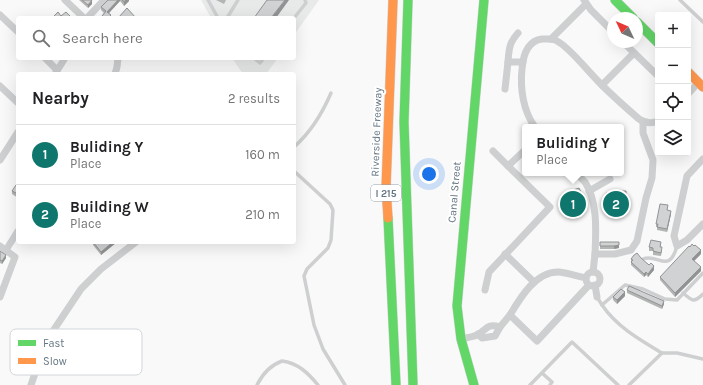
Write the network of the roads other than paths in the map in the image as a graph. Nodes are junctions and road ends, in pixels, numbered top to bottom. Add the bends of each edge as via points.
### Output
1 (65, 0) edge
2 (104, 0) edge
3 (208, 0) edge
4 (238, 0) edge
5 (305, 0) edge
6 (393, 0) edge
7 (408, 0) edge
8 (484, 0) edge
9 (615, 0) edge
10 (680, 0) edge
11 (585, 2) edge
12 (626, 12) edge
13 (0, 15) edge
14 (82, 16) edge
15 (89, 16) edge
16 (217, 16) edge
17 (228, 16) edge
18 (296, 16) edge
19 (703, 22) edge
20 (607, 26) edge
21 (643, 28) edge
22 (16, 30) edge
23 (518, 33) dead end
24 (551, 39) junction
25 (655, 40) edge
26 (629, 48) edge
27 (634, 53) junction
28 (47, 60) edge
29 (64, 60) edge
30 (118, 60) edge
31 (508, 62) junction
32 (523, 62) junction
33 (56, 72) edge
34 (115, 72) edge
35 (655, 73) edge
36 (602, 85) junction
37 (0, 86) edge
38 (506, 89) dead end
39 (331, 93) dead end
40 (16, 101) edge
41 (643, 122) junction
42 (655, 122) edge
43 (532, 124) edge
44 (16, 135) edge
45 (296, 145) edge
46 (493, 151) dead end
47 (522, 153) edge
48 (1, 157) edge
49 (703, 159) edge
50 (508, 166) junction
51 (296, 173) edge
52 (579, 176) edge
53 (610, 179) dead end
54 (589, 191) junction
55 (703, 224) edge
56 (16, 233) edge
57 (133, 244) edge
58 (677, 246) junction
59 (3, 248) edge
60 (505, 254) junction
61 (595, 254) junction
62 (643, 259) edge
63 (593, 272) junction
64 (703, 274) edge
65 (534, 282) junction
66 (590, 283) junction
67 (485, 290) dead end
68 (683, 293) junction
69 (703, 294) edge
70 (0, 297) edge
71 (597, 297) joint
72 (602, 305) junction
73 (510, 315) junction
74 (500, 327) junction
75 (54, 329) edge
76 (478, 334) junction
77 (461, 339) junction
78 (662, 353) junction
79 (703, 359) edge
80 (542, 372) junction
81 (34, 375) edge
82 (31, 385) edge
83 (257, 385) edge
84 (318, 385) edge
85 (345, 385) edge
86 (396, 385) edge
87 (413, 385) edge
88 (474, 385) edge
89 (532, 385) edge
90 (550, 385) edge
91 (618, 385) edge
92 (630, 385) edge

1 - 14 street
2 - 15 street
3 - 16 lane
4 - 17 lane
5 - 18 lane via 306,3
6 - 86 main road, Riverside Freeway / I 215 via 386,188
7 - 87 main road, I 215 via 404,122
8 - 77 main road, Canal Street via 458,289 457,311
9 - 12 main road
10 - 19 lane
11 - 20 street
11 - 24 street
13 - 22 street
21 - 25 main road
23 - 31 street via 512,40
24 - 32 street via 538,40 529,45
24 - 36 street via 564,46
26 - 27 street
27 - 35 street
27 - 36 street
28 - 33 street
29 - 33 street
30 - 34 street
31 - 32 street
31 - 38 street
32 - 43 street via 520,83
36 - 41 street
37 - 40 street
39 - 45 lane via 324,110
41 - 42 street
41 - 61 street via 643,133 653,160 652,178 637,241 631,250 623,253
44 - 48 street
46 - 50 street
47 - 50 street
49 - 58 street via 687,176 674,236
50 - 60 street via 550,207
51 - 85 lane via 330,204 332,210 331,240 328,248 307,269 304,276 314,325 323,349
52 - 54 street
53 - 54 street
54 - 61 street via 595,212
55 - 58 street
56 - 59 street
57 - 75 street via 101,269 81,289
58 - 62 lane via 675,256 671,260 662,262 649,257
59 - 70 street via 15,257
60 - 65 street
60 - 67 street via 489,272
61 - 63 street
63 - 66 street via 588,274
63 - 66 street via 599,277 598,283
64 - 68 lane
65 - 66 street via 543,275 558,272
65 - 73 street
66 - 71 street
66 - 73 street via 537,341
68 - 69 lane via 694,301
68 - 72 lane via 676,300 665,299 643,289 625,285
71 - 72 lane
72 - 78 lane via 626,331
73 - 74 street
74 - 76 street via 486,327
74 - 76 street via 498,333 491,338 482,338
76 - 77 street
77 - 88 main road, Canal Street
78 - 79 lane via 677,353
78 - 92 lane
80 - 89 lane
80 - 90 lane via 552,382
80 - 91 lane via 572,342
81 - 82 street
83 - 84 lane via 271,367 282,361 298,366

